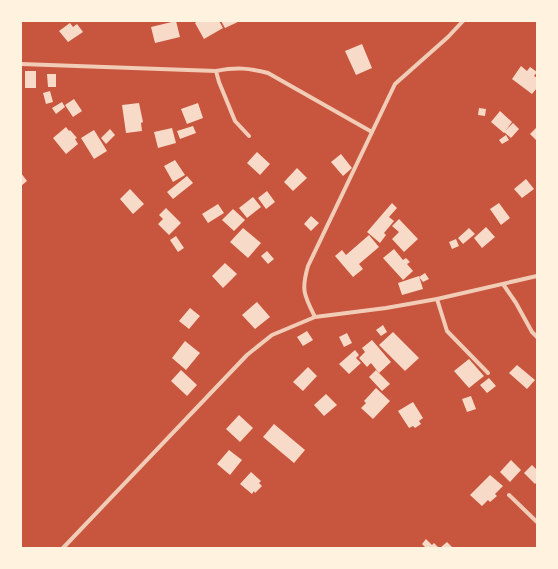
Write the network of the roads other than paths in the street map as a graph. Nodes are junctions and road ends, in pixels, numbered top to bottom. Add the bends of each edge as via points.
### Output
1 (463, 21) edge
2 (21, 64) edge
3 (216, 70) junction
4 (372, 132) junction
5 (249, 136) dead end
6 (537, 276) edge
7 (503, 284) junction
8 (437, 299) junction
9 (315, 317) junction
10 (537, 337) edge
11 (488, 373) dead end
12 (509, 494) dead end
13 (537, 522) edge
14 (63, 548) edge

1 - 4 street via 396,84
2 - 3 street
3 - 4 street via 254,69 268,73
3 - 5 street via 235,121
4 - 9 street via 308,266 304,281 305,297
6 - 7 street
7 - 8 street
7 - 10 street
8 - 9 street
8 - 11 street via 447,331
9 - 14 street via 272,335 247,355
12 - 13 street

